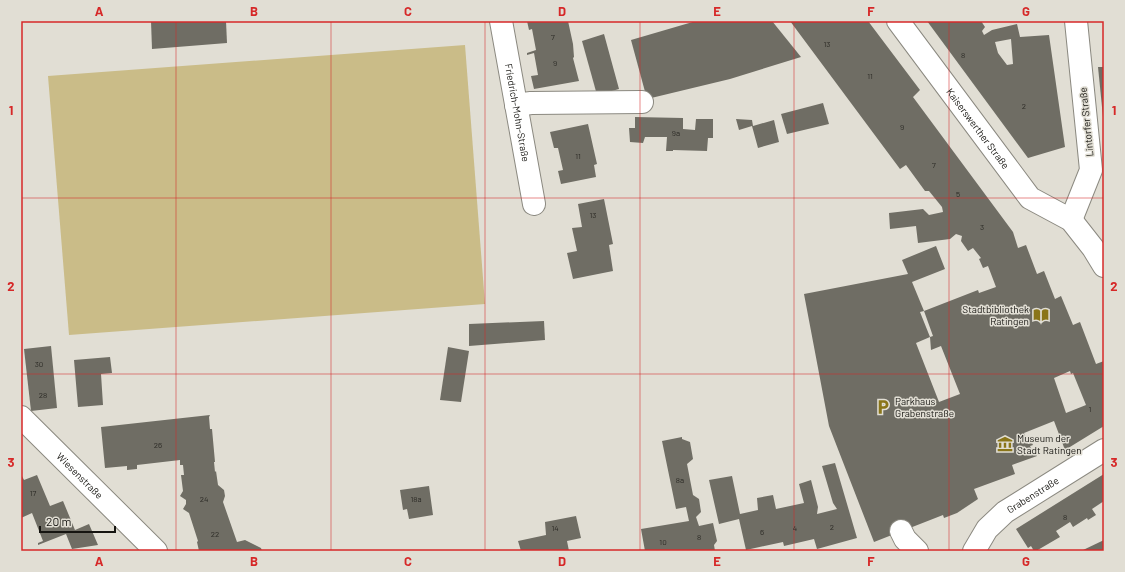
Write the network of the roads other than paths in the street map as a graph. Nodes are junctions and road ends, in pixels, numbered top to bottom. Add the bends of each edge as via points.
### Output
1 (501, 21) edge
2 (898, 21) edge
3 (1076, 21) edge
4 (642, 102) dead end
5 (516, 105) junction
6 (1095, 125) edge
7 (534, 204) dead end
8 (1071, 220) junction
9 (1104, 266) edge
10 (21, 417) edge
11 (1104, 450) edge
12 (901, 531) dead end
13 (156, 551) edge
14 (917, 551) edge
15 (974, 551) edge

1 - 5 street, Friedrich-Mohn-Straße
2 - 8 street, Kaiserswerther Straße via 1030,198
3 - 6 street, Lintorfer Straße
4 - 5 street
5 - 7 street, Friedrich-Mohn-Straße
6 - 8 street, Lintorfer Straße via 1091,170
8 - 9 street
10 - 13 street, Wiesenstraße
11 - 15 street, Grabenstraße via 1005,512 987,529
12 - 14 street

